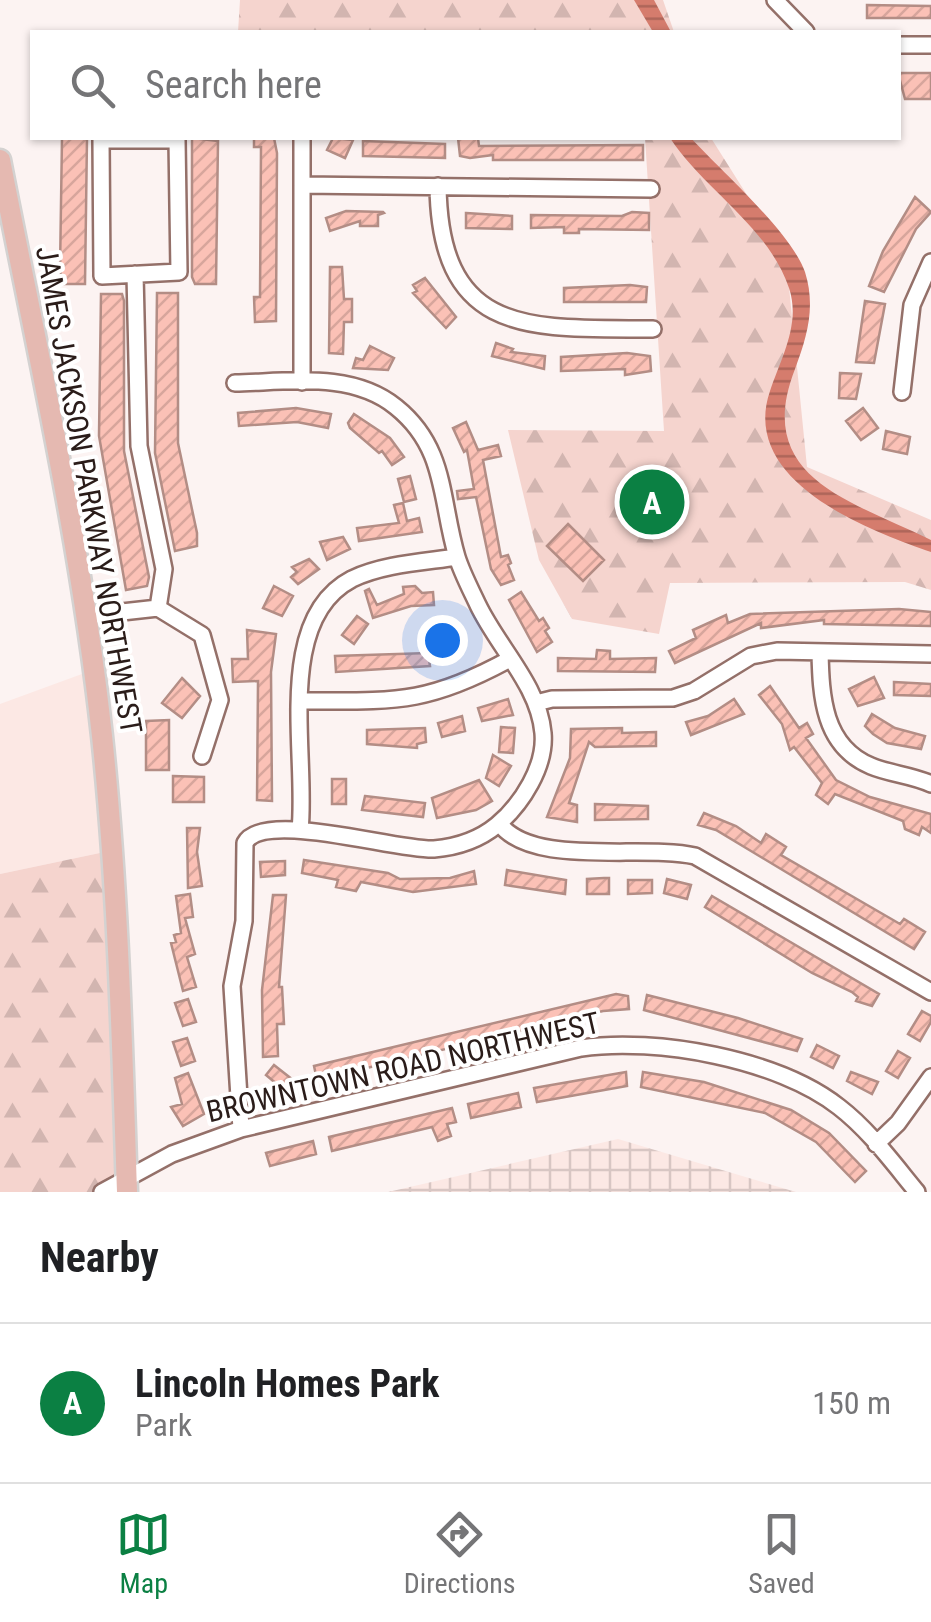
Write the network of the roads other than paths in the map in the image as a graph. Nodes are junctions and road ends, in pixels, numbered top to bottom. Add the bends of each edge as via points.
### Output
1 (775, 0) edge
2 (804, 30) edge
3 (901, 45) edge
4 (931, 46) edge
5 (302, 140) edge
6 (0, 160) edge
7 (302, 184) junction
8 (438, 186) junction
9 (651, 189) dead end
10 (931, 262) edge
11 (135, 274) junction
12 (652, 329) dead end
13 (302, 382) junction
14 (235, 383) dead end
15 (902, 392) dead end
16 (457, 556) junction
17 (158, 608) junction
18 (86, 616) junction
19 (820, 652) junction
20 (931, 654) edge
21 (510, 659) junction
22 (302, 700) junction
23 (536, 703) junction
24 (202, 756) dead end
25 (931, 784) edge
26 (499, 823) junction
27 (300, 830) junction
28 (931, 992) edge
29 (931, 1077) edge
30 (241, 1129) junction
31 (876, 1144) junction
32 (127, 1184) edge
33 (102, 1192) edge
34 (918, 1192) edge

1 - 2 street
3 - 4 street
5 - 7 street
6 - 18 main road, JAMES JACKSON PARKWAY NORTHWEST
7 - 8 street
7 - 13 street
8 - 9 street
8 - 12 street via 447,258 464,287 490,310 540,328
10 - 15 street via 912,305
11 - 11 street via 179,272 177,140 101,140 102,276
11 - 17 street via 138,446 164,569
13 - 14 street
13 - 16 street via 365,390 416,425 442,472
16 - 21 street
16 - 22 street via 370,572 332,593 305,638
17 - 18 street
17 - 24 street via 193,627 210,649 220,700
18 - 32 main road, JAMES JACKSON PARKWAY NORTHWEST via 112,843
19 - 20 street
19 - 23 street via 751,656 674,698
19 - 25 street via 824,710 844,748 870,766
21 - 22 street via 424,698
21 - 23 street
22 - 27 street
23 - 26 street via 543,731 540,762 522,798
26 - 27 street via 467,842 430,849
26 - 28 street via 514,840 543,848 695,856
27 - 30 street via 258,830 245,844 244,921 232,986
29 - 31 street
30 - 31 street, BROWNTOWN ROAD NORTHWEST via 581,1048 638,1043 690,1050 796,1082 840,1107
30 - 32 street, BROWNTOWN ROAD NORTHWEST
31 - 34 street, BROWNTOWN ROAD NORTHWEST
32 - 33 street, BROWNTOWN ROAD NORTHWEST

